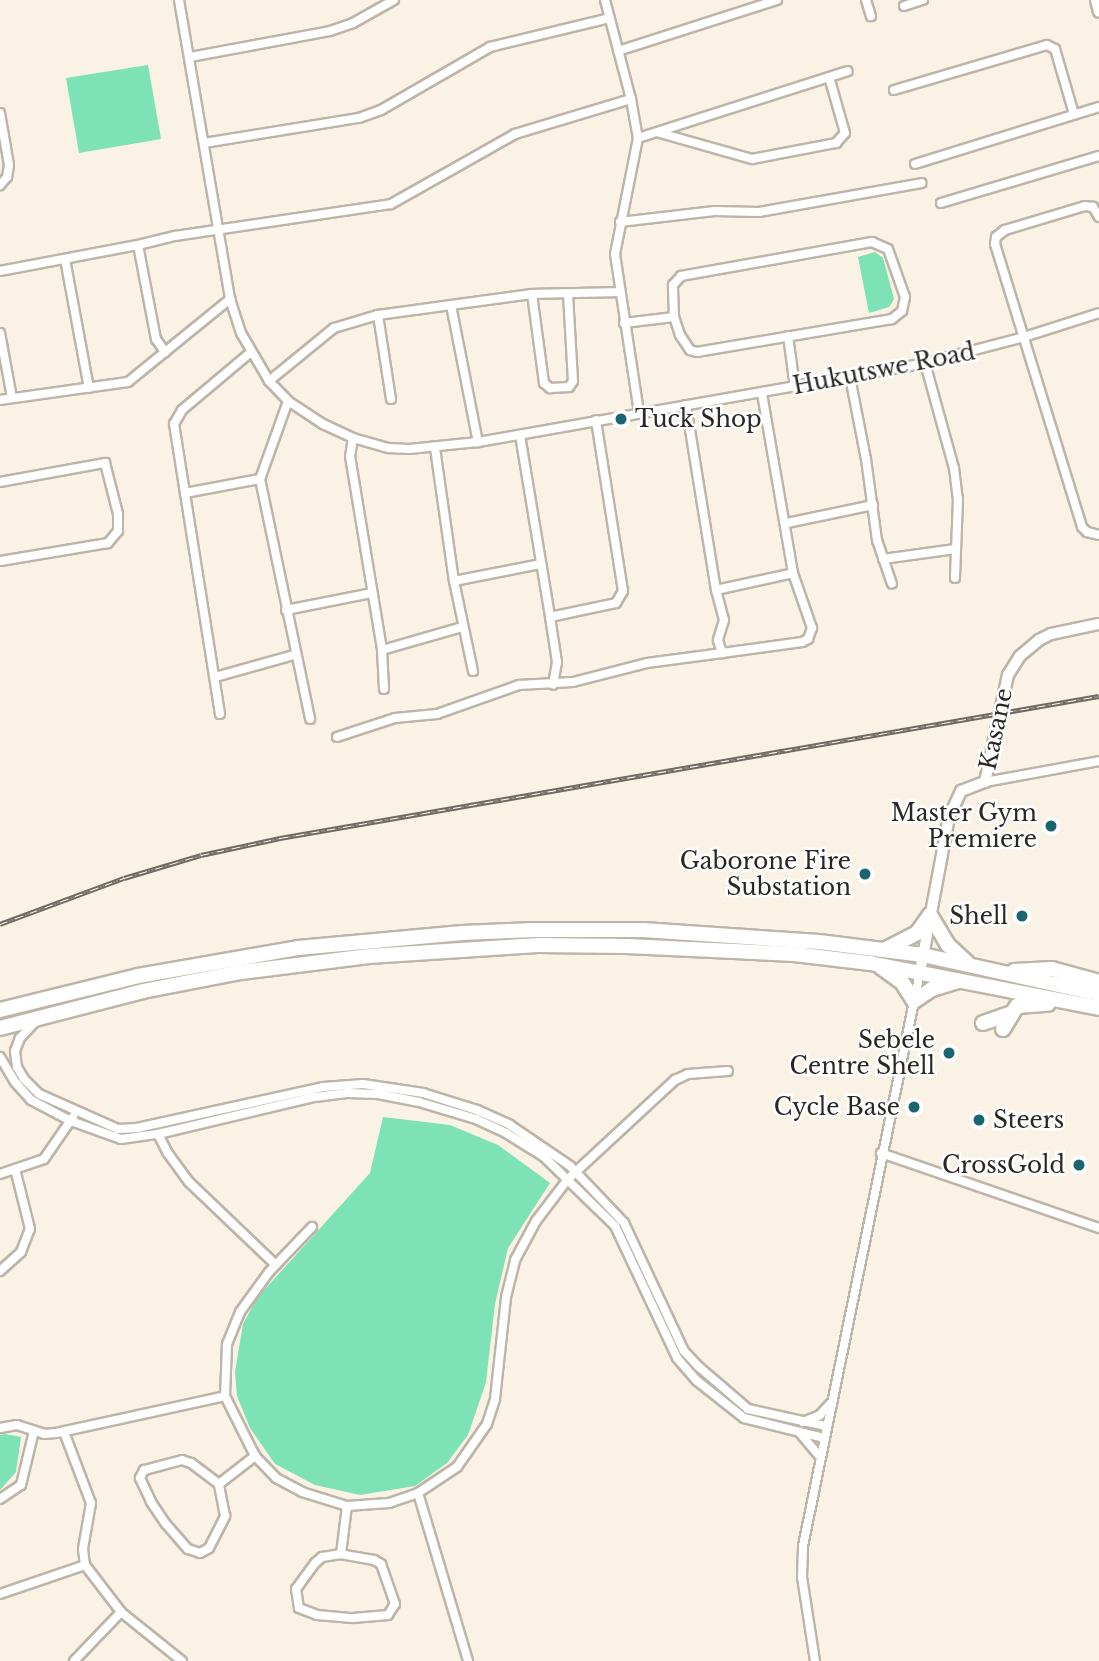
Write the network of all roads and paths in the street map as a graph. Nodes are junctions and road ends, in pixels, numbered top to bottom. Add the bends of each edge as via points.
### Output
1 (179, 0) edge
2 (394, 0) edge
3 (605, 0) edge
4 (777, 0) edge
5 (866, 0) edge
6 (923, 0) edge
7 (1096, 0) edge
8 (904, 6) dead end
9 (1099, 12) edge
10 (871, 16) dead end
11 (610, 18) junction
12 (618, 51) junction
13 (190, 57) junction
14 (848, 71) dead end
15 (829, 77) junction
16 (894, 90) dead end
17 (631, 99) junction
18 (1099, 107) edge
19 (0, 113) edge
20 (1074, 114) junction
21 (660, 133) junction
22 (638, 138) junction
23 (204, 143) junction
24 (1099, 156) edge
25 (915, 164) dead end
26 (921, 183) dead end
27 (0, 185) edge
28 (941, 202) dead end
29 (1099, 217) edge
30 (620, 222) junction
31 (218, 232) junction
32 (138, 245) junction
33 (65, 259) junction
34 (0, 271) edge
35 (619, 292) junction
36 (568, 293) junction
37 (532, 294) junction
38 (230, 299) junction
39 (451, 305) junction
40 (1099, 313) edge
41 (378, 315) junction
42 (674, 317) junction
43 (624, 323) junction
44 (0, 333) edge
45 (788, 336) junction
46 (1024, 337) junction
47 (165, 352) junction
48 (250, 352) junction
49 (925, 363) junction
50 (850, 377) junction
51 (269, 380) junction
52 (795, 387) junction
53 (89, 388) junction
54 (762, 393) junction
55 (12, 398) junction
56 (391, 399) dead end
57 (0, 400) edge
58 (288, 401) junction
59 (686, 405) junction
60 (639, 412) junction
61 (596, 420) junction
62 (520, 435) junction
63 (353, 438) junction
64 (478, 442) junction
65 (435, 448) junction
66 (260, 480) junction
67 (0, 482) edge
68 (185, 494) junction
69 (873, 505) junction
70 (787, 523) junction
71 (1099, 535) edge
72 (956, 549) junction
73 (883, 559) junction
74 (0, 561) edge
75 (541, 565) junction
76 (793, 573) junction
77 (955, 578) dead end
78 (454, 581) junction
79 (891, 584) dead end
80 (716, 590) junction
81 (372, 593) junction
82 (286, 610) junction
83 (550, 617) junction
84 (1099, 624) edge
85 (462, 626) junction
86 (382, 650) junction
87 (722, 653) junction
88 (294, 655) junction
89 (473, 671) dead end
90 (215, 677) junction
91 (553, 685) junction
92 (384, 689) dead end
93 (219, 714) dead end
94 (310, 719) dead end
95 (337, 737) dead end
96 (1099, 761) edge
97 (985, 782) junction
98 (930, 915) junction
99 (884, 950) junction
100 (923, 955) junction
101 (870, 963) junction
102 (968, 964) junction
103 (920, 972) junction
104 (1002, 972) junction
105 (961, 980) junction
106 (1099, 982) edge
107 (1099, 994) edge
108 (914, 1001) junction
109 (1099, 1008) edge
110 (0, 1010) edge
111 (1012, 1013) junction
112 (41, 1016) junction
113 (983, 1023) dead end
114 (0, 1028) edge
115 (1003, 1029) dead end
116 (0, 1057) edge
117 (729, 1071) dead end
118 (76, 1111) junction
119 (71, 1121) junction
120 (158, 1134) junction
121 (881, 1153) junction
122 (15, 1169) junction
123 (576, 1171) junction
124 (0, 1174) edge
125 (568, 1179) junction
126 (312, 1227) dead end
127 (1099, 1228) edge
128 (276, 1265) junction
129 (0, 1271) edge
130 (225, 1396) junction
131 (832, 1402) junction
132 (800, 1422) junction
133 (827, 1426) junction
134 (0, 1428) edge
135 (34, 1431) junction
136 (796, 1431) junction
137 (64, 1432) junction
138 (824, 1438) junction
139 (255, 1456) junction
140 (820, 1457) junction
141 (219, 1485) junction
142 (418, 1493) junction
143 (0, 1499) edge
144 (347, 1506) junction
145 (341, 1554) junction
146 (85, 1565) junction
147 (0, 1594) edge
148 (121, 1612) junction
149 (74, 1661) edge
150 (182, 1661) edge
151 (468, 1661) edge
152 (815, 1661) edge

1 - 13 street, Hukutswe Road
2 - 13 street via 330,31
3 - 11 street
4 - 12 street
5 - 10 street
6 - 8 street
7 - 9 street
11 - 12 street
11 - 23 street via 490,47 359,118
12 - 17 street
13 - 23 street, Hukutswe Road
14 - 15 street
15 - 21 street
15 - 21 street via 845,133 836,143 752,159
16 - 20 street via 1047,45 1055,49
17 - 22 street
17 - 31 street via 515,134 391,204
18 - 20 street
19 - 27 street via 9,165
20 - 25 street
21 - 22 street
22 - 30 street
23 - 31 street, Hukutswe Road
24 - 28 street
26 - 30 street via 781,209 706,211
29 - 46 street via 1093,207 1085,206 1005,230 996,237
30 - 35 street via 615,254
31 - 32 street
31 - 38 street, Hukutswe Road
32 - 33 street
32 - 47 street via 156,339
33 - 34 street
33 - 53 street
35 - 36 street
35 - 43 street
36 - 37 street
36 - 37 street via 573,381 569,387 550,388 544,383
37 - 39 street
38 - 47 street
38 - 48 street, Hukutswe Road
39 - 41 street
39 - 64 street
40 - 46 street, Hukutswe Road
41 - 51 street via 334,328
41 - 56 street
42 - 43 street
42 - 45 street via 685,345 697,352
42 - 45 street via 673,285 681,276 872,242 888,249 905,297 898,316
43 - 60 street
44 - 55 street
45 - 52 street
46 - 49 street, Hukutswe Road
46 - 71 street via 1082,527
47 - 53 street via 128,382
48 - 51 street, Hukutswe Road
48 - 68 street via 177,417 174,437
49 - 50 street, Hukutswe Road
49 - 72 street via 954,468
50 - 52 street, Hukutswe Road
50 - 69 street
51 - 58 street, Hukutswe Road
52 - 54 street, Hukutswe Road
53 - 55 street
54 - 59 street, Hukutswe Road
54 - 70 street
55 - 57 street
58 - 63 street, Hukutswe Road
58 - 66 street
59 - 60 street, Hukutswe Road
59 - 80 street
60 - 61 street, Hukutswe Road
61 - 62 street, Hukutswe Road
61 - 83 street via 623,591 616,603
62 - 64 street, Hukutswe Road
62 - 75 street
63 - 65 street, Hukutswe Road via 389,448
63 - 81 street via 351,464
64 - 65 street, Hukutswe Road
65 - 78 street
66 - 68 street
66 - 82 street
67 - 74 street via 105,463 118,531 108,543
68 - 90 street
69 - 70 street
69 - 73 street
70 - 76 street
72 - 73 street
72 - 77 street
73 - 79 street
75 - 78 street
75 - 83 street
76 - 80 street
76 - 87 street via 811,624 808,639
78 - 85 street
80 - 87 street via 724,620 718,640
81 - 82 street
81 - 86 street
82 - 88 street
83 - 91 street via 557,662
84 - 97 street, Kasane via 1051,634 1030,646 1013,666 1004,685
85 - 86 street
85 - 89 street
86 - 92 street
87 - 91 street via 647,663
88 - 90 street
88 - 94 street
90 - 93 street
91 - 95 street via 519,685 437,714 396,718
96 - 97 street
97 - 98 street, Kasane via 968,786 953,806
98 - 99 highway via 917,933
98 - 100 street, Kasane
98 - 102 highway via 948,945
99 - 100 highway
99 - 110 highway via 754,935 643,930 462,933 234,959 138,976
100 - 102 highway
100 - 103 street, Kasane
101 - 103 highway
101 - 108 highway via 902,982
101 - 112 highway via 638,946 455,949 241,972
102 - 104 highway
103 - 105 highway
103 - 108 street
104 - 106 highway via 1039,968
104 - 107 highway
105 - 108 highway via 932,989
105 - 109 highway
108 - 121 street
109 - 111 highway via 1035,1004 1017,1006
111 - 113 highway
111 - 115 highway
112 - 114 highway
112 - 118 street via 20,1038 15,1051 17,1067 32,1088
116 - 119 street via 31,1100
117 - 123 street via 688,1074 675,1080
118 - 119 street
118 - 123 street via 126,1129 323,1087 382,1084 495,1118
119 - 120 street via 121,1139
119 - 122 street via 44,1158
120 - 125 street via 315,1097 378,1094 476,1119 525,1143
120 - 128 street via 189,1182
121 - 127 street
121 - 131 street
122 - 124 street
122 - 129 street via 30,1229 21,1252
123 - 125 street
123 - 132 street via 630,1232 690,1358 748,1409
125 - 136 street via 622,1235 686,1369 744,1418
125 - 142 street via 536,1221 515,1260 506,1297 495,1399 487,1424 457,1467
126 - 128 street
128 - 130 street via 249,1297 233,1326 225,1359
130 - 137 street
130 - 139 street
131 - 132 street via 820,1415
131 - 133 street
132 - 133 street
133 - 138 street
134 - 135 street via 17,1425
135 - 137 street
135 - 143 street via 21,1485
136 - 138 street
136 - 140 street
137 - 146 street via 91,1503 83,1549
138 - 140 street
139 - 141 street
139 - 144 street via 276,1478
140 - 152 street via 802,1565
141 - 141 street via 225,1516 209,1548 200,1553 188,1549 166,1524 140,1478 144,1470 182,1460
142 - 144 street via 389,1503
142 - 151 street
144 - 145 street
145 - 145 street via 380,1564 396,1604 388,1615 353,1618 317,1615 299,1608 296,1589 314,1563
146 - 147 street
146 - 148 street
148 - 149 street
148 - 150 street

